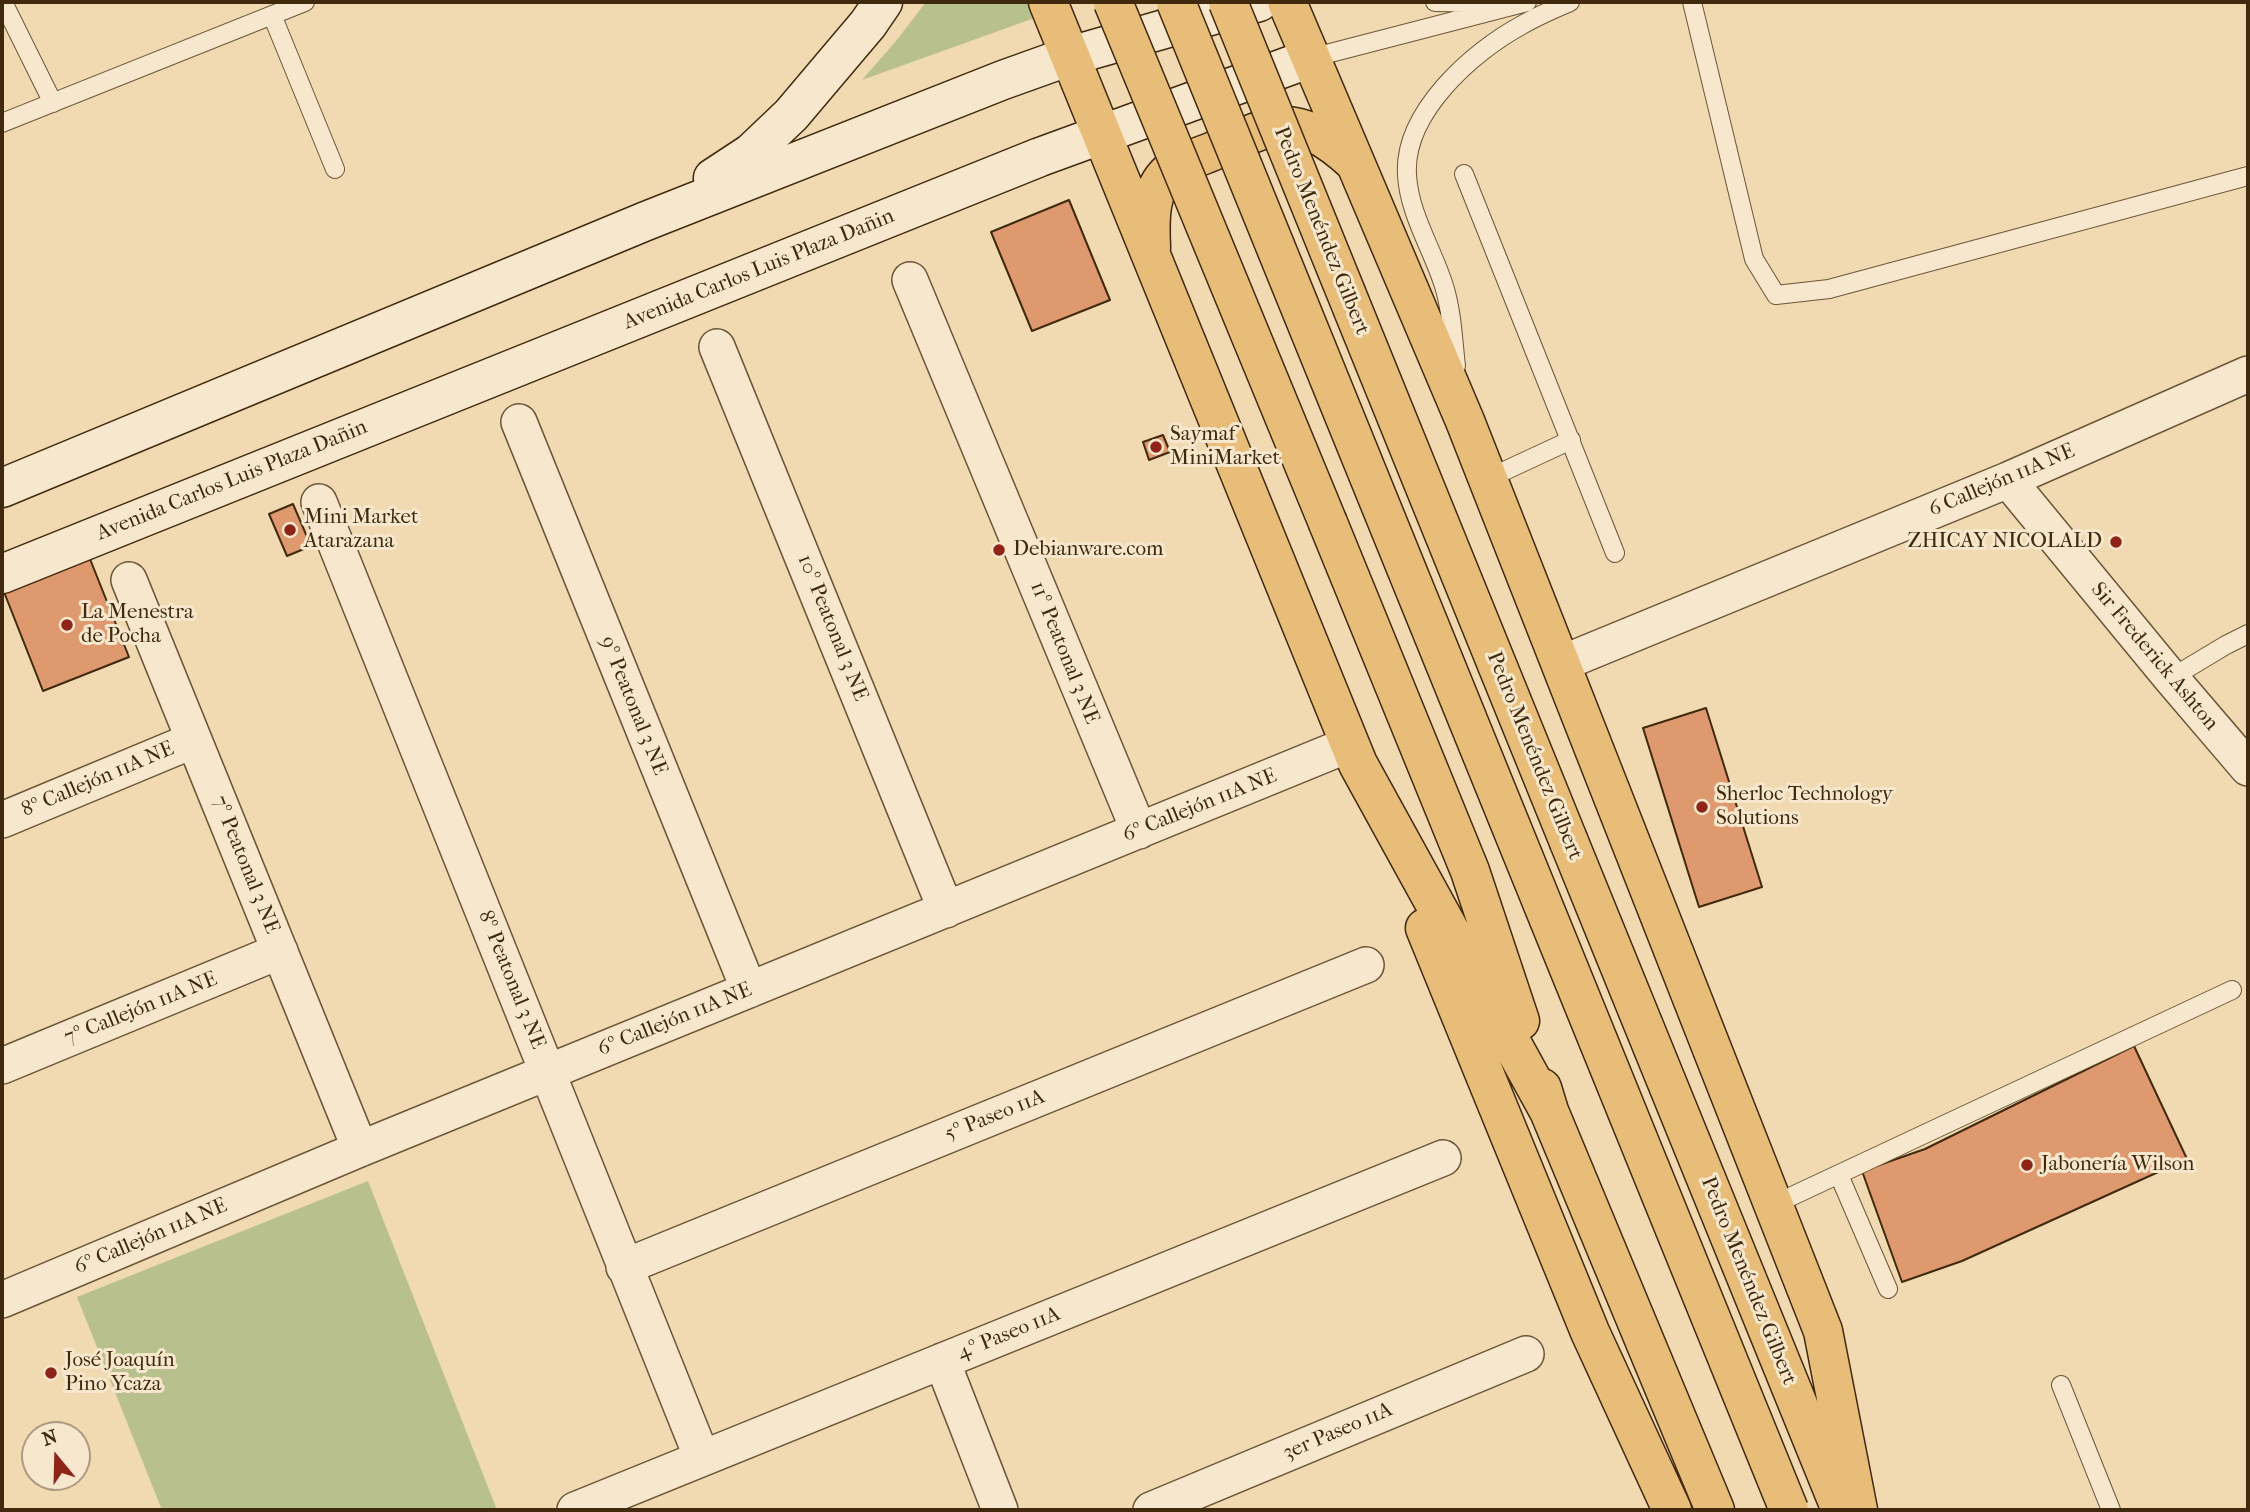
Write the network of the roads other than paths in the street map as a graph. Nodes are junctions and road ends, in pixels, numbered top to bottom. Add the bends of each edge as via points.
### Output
1 (3, 2) edge
2 (305, 2) edge
3 (883, 2) edge
4 (1048, 2) edge
5 (1113, 2) edge
6 (1176, 2) edge
7 (1228, 2) edge
8 (1259, 2) edge
9 (1287, 2) edge
10 (1435, 2) edge
11 (1443, 2) edge
12 (1507, 2) edge
13 (1527, 2) edge
14 (1570, 2) edge
15 (1692, 2) edge
16 (272, 15) junction
17 (1070, 56) junction
18 (1311, 58) junction
19 (53, 103) junction
20 (2, 123) edge
21 (1101, 134) junction
22 (1356, 164) junction
23 (335, 169) dead end
24 (1464, 174) dead end
25 (2248, 176) edge
26 (646, 221) junction
27 (1151, 256) junction
28 (909, 280) dead end
29 (717, 347) dead end
30 (2248, 374) edge
31 (1465, 421) junction
32 (519, 422) dead end
33 (1572, 440) junction
34 (1487, 479) junction
35 (2008, 480) junction
36 (2, 488) edge
37 (319, 502) dead end
38 (1615, 553) dead end
39 (2, 574) edge
40 (129, 580) dead end
41 (2248, 634) edge
42 (1560, 664) junction
43 (2171, 678) junction
44 (194, 740) junction
45 (1354, 754) junction
46 (2248, 768) edge
47 (2, 820) edge
48 (1139, 831) junction
49 (946, 910) junction
50 (280, 951) junction
51 (1366, 965) dead end
52 (749, 990) junction
53 (2232, 990) dead end
54 (2, 1066) edge
55 (548, 1072) junction
56 (1549, 1111) junction
57 (360, 1149) junction
58 (1443, 1158) dead end
59 (1839, 1175) junction
60 (1773, 1205) junction
61 (624, 1266) junction
62 (1888, 1289) dead end
63 (2, 1300) edge
64 (1527, 1354) dead end
65 (942, 1360) junction
66 (2061, 1385) dead end
67 (702, 1458) junction
68 (575, 1510) edge
69 (1000, 1510) edge
70 (1150, 1510) edge
71 (1672, 1510) edge
72 (1716, 1510) edge
73 (1789, 1510) edge
74 (1841, 1510) edge
75 (1858, 1510) edge
76 (2110, 1510) edge

1 - 19 lane
2 - 16 lane
3 - 26 main road via 791,115 751,153
4 - 17 main road
5 - 56 main road, bridge via 1470,871
6 - 73 main road, bridge
7 - 74 main road, Pedro Menéndez Gilbert, bridge
8 - 17 main road
9 - 18 main road
10 - 11 lane
11 - 12 lane
13 - 18 lane, Avenida Carlos Luis Plaza Dañin
14 - 31 lane via 1521,25 1452,78 1422,114 1409,141 1406,175 1445,288
15 - 25 lane via 1754,259 1776,295 1829,289
16 - 19 lane
16 - 23 lane
17 - 21 main road
17 - 26 main road
18 - 21 main road, Avenida Carlos Luis Plaza Dañin
18 - 22 main road
19 - 20 lane
21 - 27 main road
21 - 39 main road, Avenida Carlos Luis Plaza Dañin
22 - 27 main road via 1331,142 1292,127 1270,128 1187,162 1168,172 1151,205
22 - 31 main road
24 - 33 lane
26 - 36 main road
27 - 45 main road
28 - 48 street, 11º Peatonal 3 NE
29 - 49 street, 10º Peatonal 3 NE
30 - 35 street, 6 Callejón 11A NE
31 - 34 main road
32 - 52 street, 9º Peatonal 3 NE
33 - 34 lane
33 - 38 lane
34 - 42 main road
35 - 42 street, 6 Callejón 11A NE
35 - 43 street, Sir Frederick Ashton
37 - 55 street, 8º Peatonal 3 NE
40 - 44 street, 7º Peatonal 3 NE
41 - 43 lane
42 - 60 main road
43 - 46 street, Sir Frederick Ashton
44 - 47 street, 8º Callejón 11A NE
44 - 50 street, 7º Peatonal 3 NE
45 - 48 street, 6º Callejón 11A NE
45 - 56 main road
45 - 71 main road via 1590,1332
48 - 49 street, 6º Callejón 11A NE
49 - 52 street, 6º Callejón 11A NE
50 - 54 street, 7º Callejón 11A NE
50 - 57 street, 7º Peatonal 3 NE
51 - 61 street, 5º Paseo 11A
52 - 55 street, 6º Callejón 11A NE
53 - 59 lane
55 - 57 street, 6º Callejón 11A NE
55 - 61 street, 8º Peatonal 3 NE
56 - 72 main road
57 - 63 street, 6º Callejón 11A NE
58 - 65 street, 4º Paseo 11A
59 - 60 lane
59 - 62 lane
60 - 75 main road via 1823,1331
61 - 67 street, 8º Peatonal 3 NE
64 - 70 street, 3er Paseo 11A
65 - 67 street, 4º Paseo 11A
65 - 69 street
66 - 76 lane
67 - 68 street, 4º Paseo 11A

